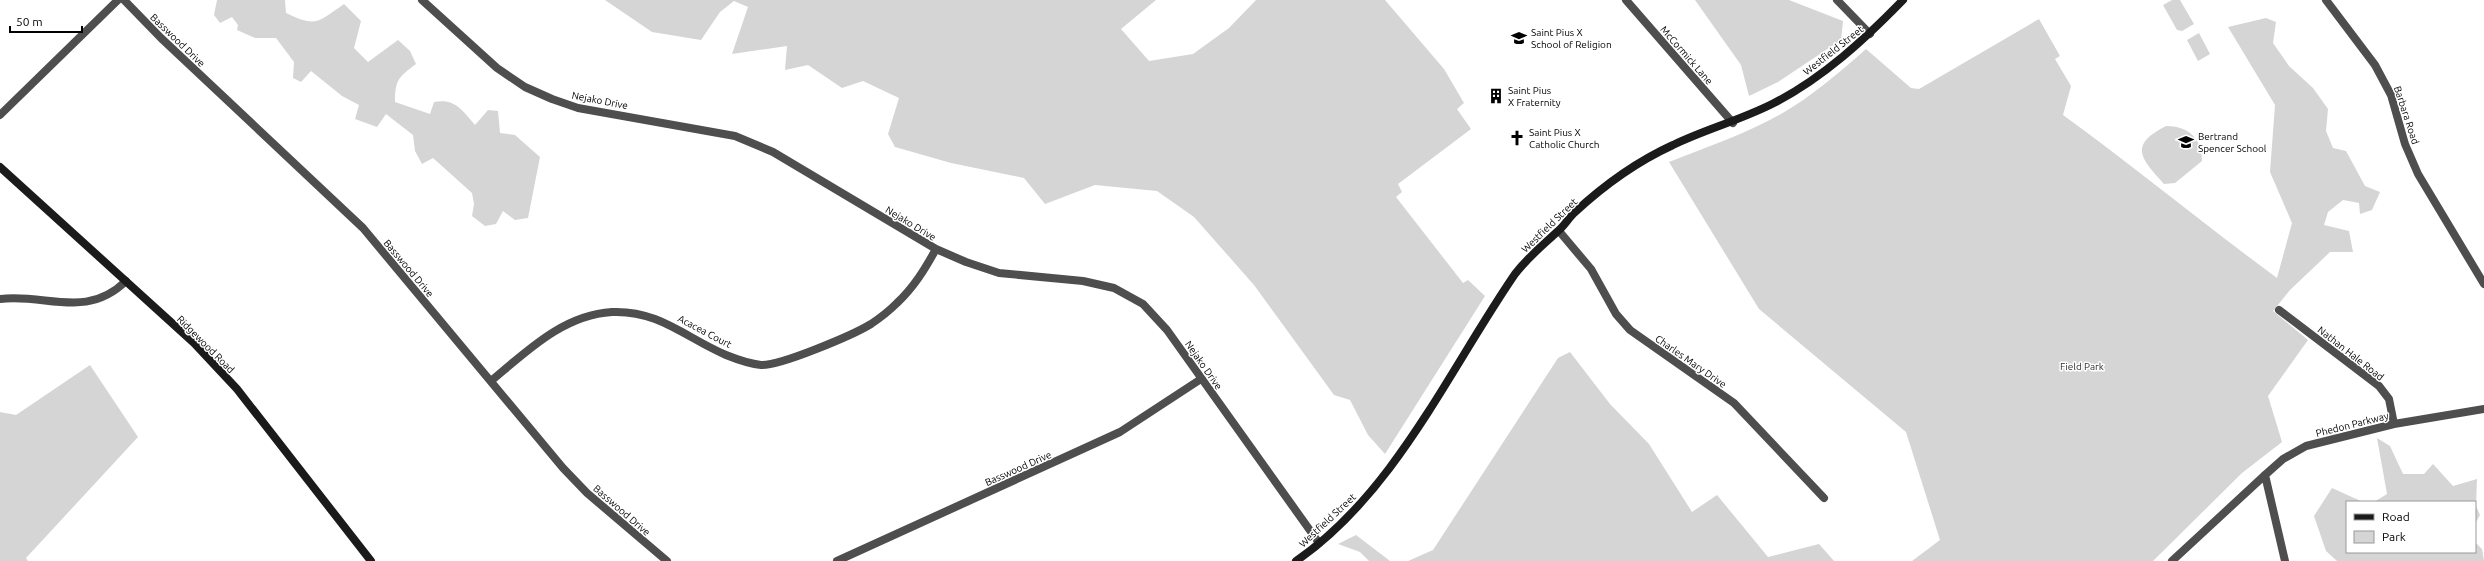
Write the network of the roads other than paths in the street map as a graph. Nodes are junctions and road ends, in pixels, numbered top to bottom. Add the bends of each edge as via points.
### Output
1 (118, 0) edge
2 (124, 0) edge
3 (422, 0) edge
4 (1626, 0) edge
5 (1837, 0) edge
6 (1903, 0) edge
7 (2326, 0) edge
8 (1870, 34) junction
9 (0, 115) edge
10 (1732, 123) junction
11 (0, 167) edge
12 (1559, 231) junction
13 (936, 249) junction
14 (126, 281) junction
15 (2484, 284) edge
16 (0, 299) edge
17 (2280, 310) dead end
18 (1201, 379) junction
19 (490, 381) junction
20 (2484, 409) edge
21 (2394, 424) junction
22 (2264, 475) junction
23 (1824, 498) dead end
24 (1319, 543) junction
25 (1305, 558) edge
26 (371, 561) edge
27 (667, 561) edge
28 (837, 561) edge
29 (1296, 561) edge
30 (2172, 561) edge
31 (2285, 561) edge

1 - 9 street
2 - 19 street, Basswood Drive via 363,228
3 - 13 street, Nejako Drive via 497,68 525,87 578,108 735,136 773,152
4 - 10 street, McCormick Lane
5 - 8 street
6 - 8 main road, Westfield Street
7 - 15 street, Barbara Road via 2375,65 2391,95 2405,144 2418,174
8 - 10 main road, Westfield Street via 1811,80 1775,103
10 - 12 main road, Westfield Street via 1659,152 1592,197
11 - 14 main road, Ridgewood Road
12 - 23 street, Charles Mary Drive via 1591,269 1616,314 1630,330 1734,403
12 - 24 main road, Westfield Street via 1537,248 1515,274 1387,473 1355,511
13 - 18 street, Nejako Drive via 999,273 1083,281 1114,288 1148,309 1167,330
13 - 19 street, Acacea Court via 919,278 897,303 871,324 793,359 762,365 727,355 672,324 638,313 612,312 578,318 546,336
14 - 16 street via 107,296 80,303
14 - 26 main road, Ridgewood Road via 194,343 237,390
17 - 21 street, Nathan Hale Road via 2379,386 2388,399
18 - 24 street, Nejako Drive
18 - 28 street, Basswood Drive via 1120,432
19 - 27 street, Basswood Drive via 582,488
20 - 21 street, Phedon Parkway
21 - 22 street, Phedon Parkway via 2306,446 2283,459
22 - 30 street, Phedon Parkway
22 - 31 street
24 - 25 main road, Westfield Street
25 - 29 main road, Westfield Street

